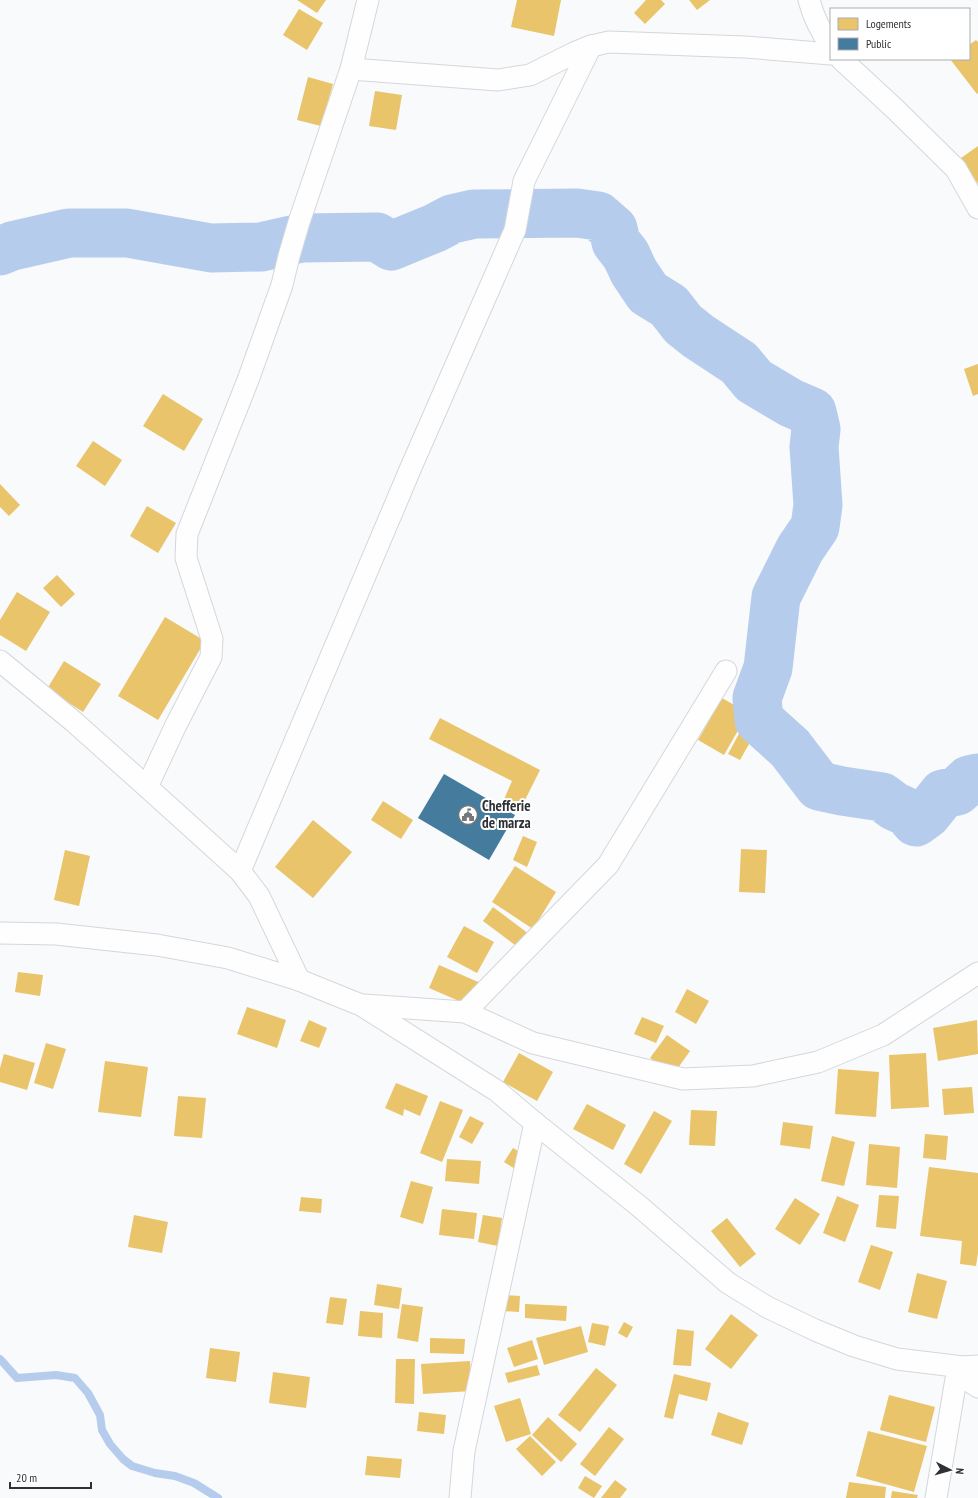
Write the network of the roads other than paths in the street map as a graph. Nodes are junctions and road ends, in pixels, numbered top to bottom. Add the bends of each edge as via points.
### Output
1 (368, 0) edge
2 (809, 0) edge
3 (830, 45) edge
4 (591, 46) junction
5 (830, 54) edge
6 (842, 60) edge
7 (351, 69) junction
8 (978, 208) edge
9 (0, 661) edge
10 (726, 671) dead end
11 (147, 787) junction
12 (240, 871) junction
13 (0, 933) edge
14 (978, 973) edge
15 (299, 980) junction
16 (361, 1005) junction
17 (465, 1012) junction
18 (535, 1123) junction
19 (966, 1369) edge
20 (978, 1387) edge
21 (460, 1498) edge
22 (936, 1498) edge

1 - 7 street
2 - 3 street via 824,37
4 - 5 street via 609,42 744,47
4 - 7 street via 530,75 498,80
4 - 12 street via 524,181 515,230 412,465
6 - 8 street via 956,169
7 - 11 street via 299,222 282,285 248,380 187,534 186,558 212,638 211,657
9 - 11 street
10 - 17 street via 608,866
11 - 12 street
12 - 15 street via 259,896
13 - 15 street via 56,934 157,945 228,958
14 - 17 street via 884,1035 818,1062 753,1076 683,1080 532,1043
15 - 16 street
16 - 17 street
16 - 18 street via 497,1090
18 - 19 street via 639,1206 728,1283 767,1307 854,1346 897,1359
18 - 21 street via 466,1444
19 - 20 street
19 - 22 street

